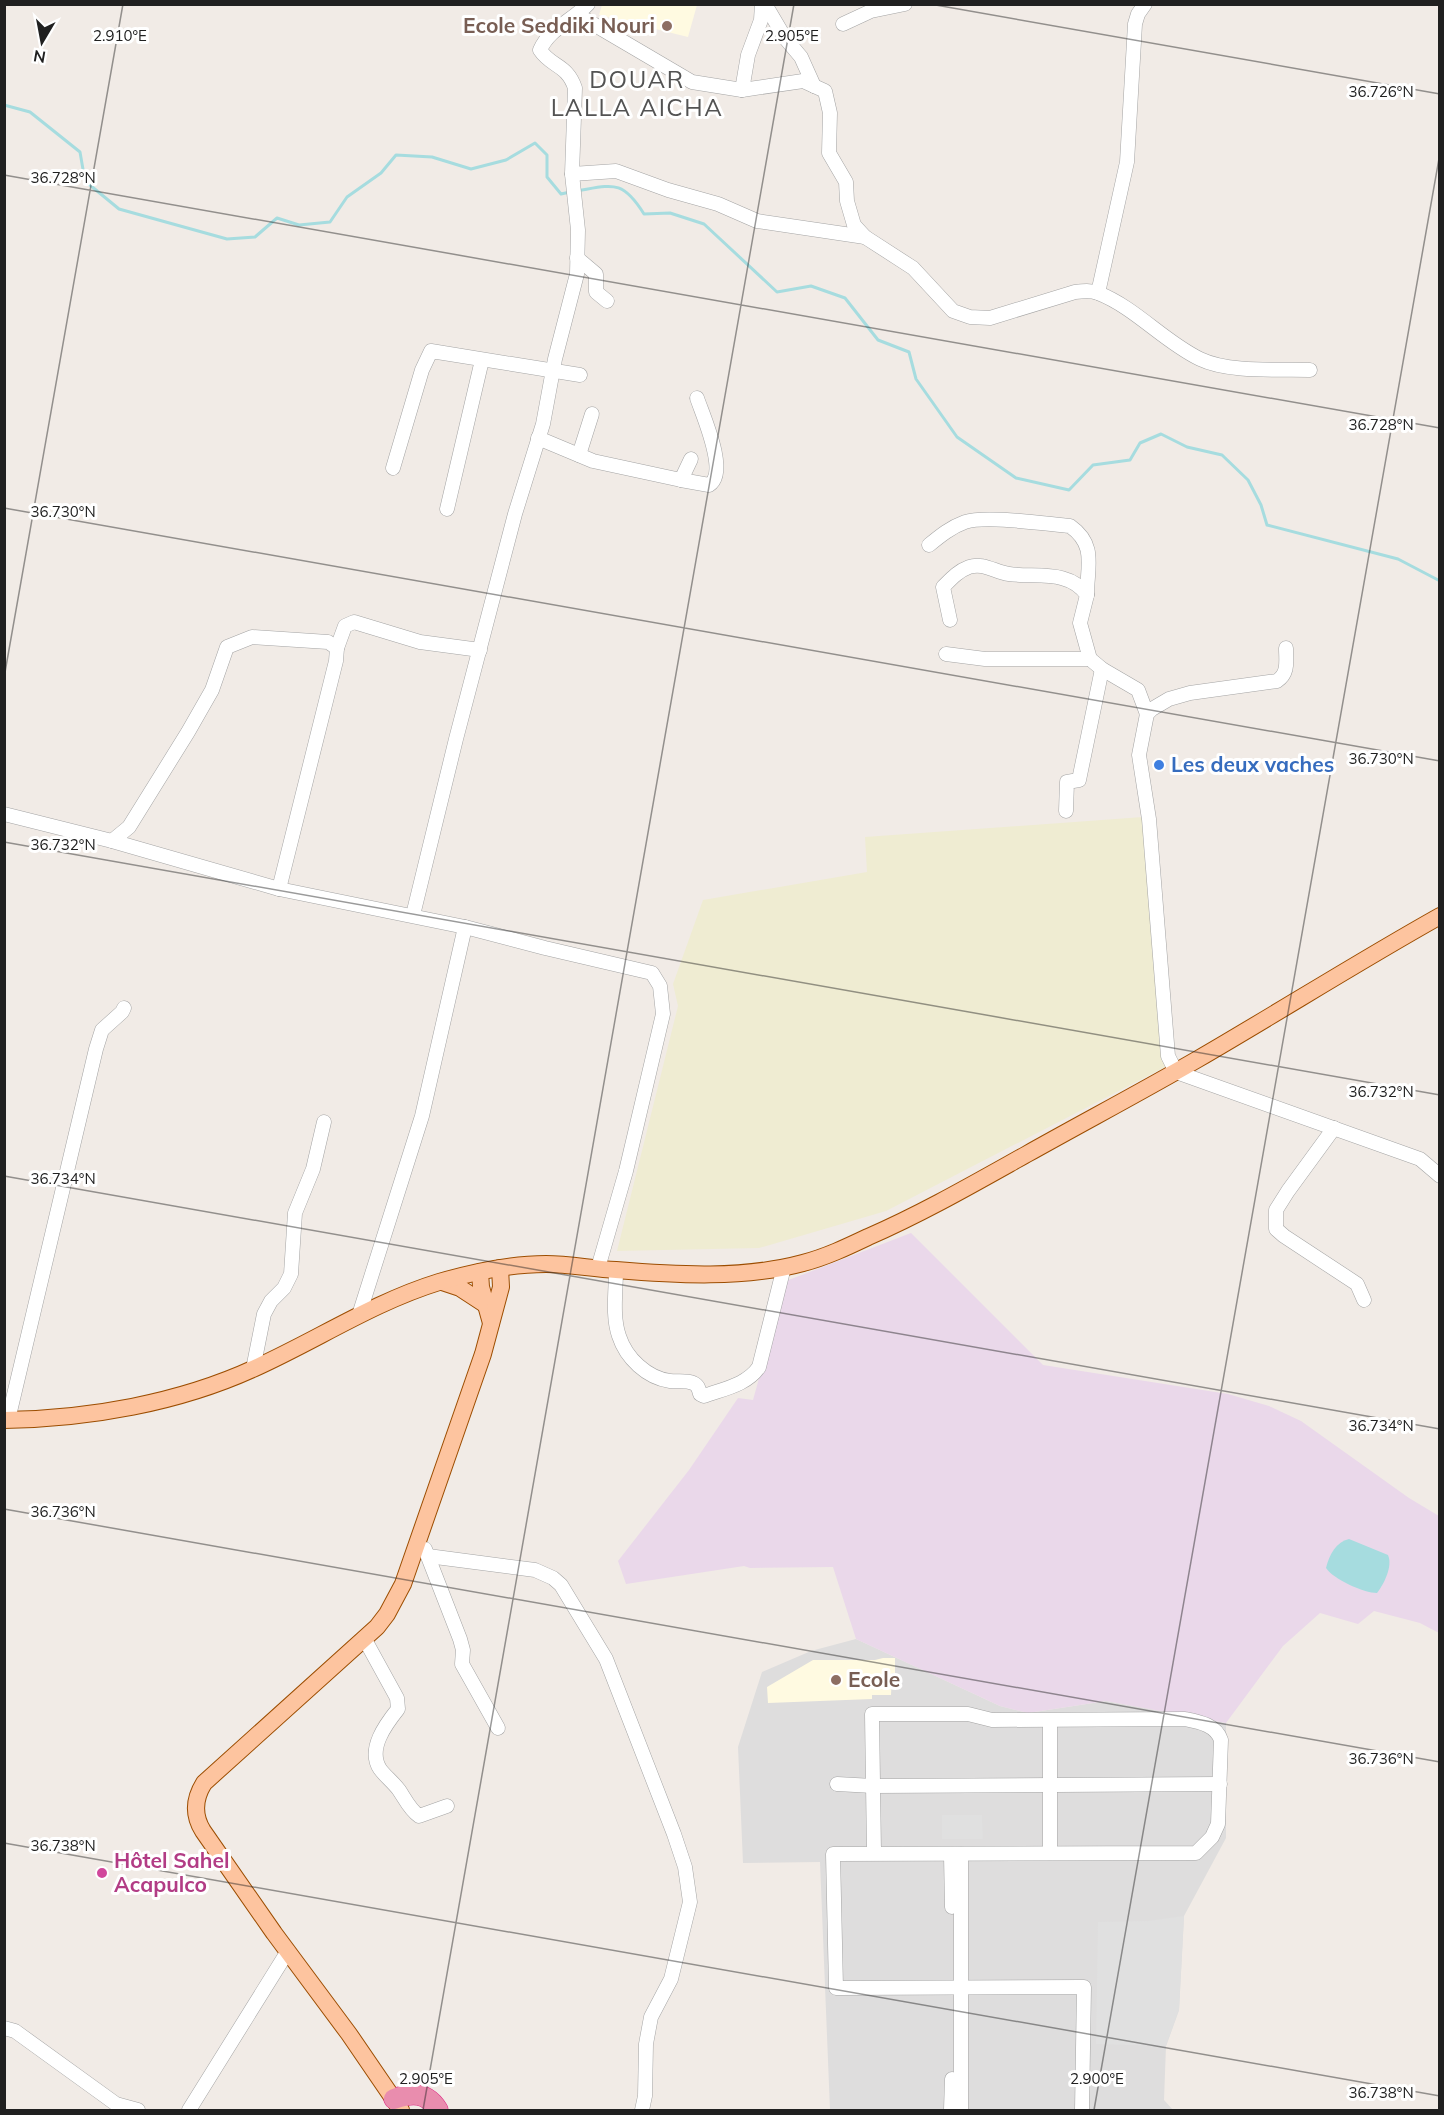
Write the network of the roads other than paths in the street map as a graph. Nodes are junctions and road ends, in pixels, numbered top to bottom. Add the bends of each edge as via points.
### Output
1 (763, 4) edge
2 (905, 4) edge
3 (1145, 4) edge
4 (583, 10) edge
5 (843, 24) dead end
6 (814, 86) junction
7 (742, 90) junction
8 (573, 174) junction
9 (865, 237) junction
10 (577, 258) junction
11 (1098, 293) junction
12 (607, 301) dead end
13 (482, 360) junction
14 (1310, 370) dead end
15 (553, 372) junction
16 (580, 375) dead end
17 (697, 398) dead end
18 (592, 414) dead end
19 (538, 438) junction
20 (579, 455) junction
21 (691, 459) dead end
22 (393, 468) dead end
23 (681, 480) junction
24 (447, 509) dead end
25 (929, 545) dead end
26 (1087, 595) junction
27 (950, 620) dead end
28 (337, 648) junction
29 (1286, 648) dead end
30 (480, 650) junction
31 (946, 654) dead end
32 (1090, 659) junction
33 (1102, 669) junction
34 (1147, 714) junction
35 (1066, 811) dead end
36 (4, 814) edge
37 (112, 841) junction
38 (279, 889) junction
39 (413, 915) junction
40 (1440, 916) edge
41 (465, 927) junction
42 (124, 1008) dead end
43 (1176, 1071) junction
44 (324, 1122) dead end
45 (1334, 1128) junction
46 (1440, 1176) edge
47 (521, 1266) junction
48 (598, 1268) junction
49 (784, 1268) junction
50 (500, 1269) junction
51 (616, 1270) junction
52 (480, 1272) junction
53 (441, 1282) junction
54 (1364, 1300) dead end
55 (492, 1302) junction
56 (358, 1315) junction
57 (253, 1369) junction
58 (6, 1420) edge
59 (421, 1536) junction
60 (428, 1556) junction
61 (364, 1638) junction
62 (1050, 1721) junction
63 (498, 1728) dead end
64 (837, 1784) dead end
65 (1220, 1784) junction
66 (961, 1785) junction
67 (1050, 1785) junction
68 (873, 1786) junction
69 (961, 1800) dead end
70 (447, 1806) dead end
71 (1050, 1853) junction
72 (874, 1854) junction
73 (956, 1855) junction
74 (288, 1951) junction
75 (957, 1986) junction
76 (4, 2028) edge
77 (397, 2105) edge
78 (441, 2109) edge
79 (138, 2110) edge
80 (189, 2110) edge
81 (642, 2110) edge
82 (951, 2110) edge
83 (961, 2110) edge
84 (1082, 2110) edge

1 - 6 street via 801,57
1 - 7 street
2 - 5 street via 870,11
3 - 11 street via 1135,24 1127,162
4 - 7 street via 692,82
4 - 8 street via 550,34 540,50 572,77 575,88
6 - 7 street via 803,81
6 - 9 street via 825,91 830,113 829,153 846,182 854,225
8 - 9 street via 616,171 757,221
8 - 10 street
9 - 11 street via 913,268 953,311 970,317 990,318 1075,292
10 - 12 street via 596,274 596,292
10 - 15 street via 577,274
11 - 14 street via 1201,360 1240,367
13 - 15 street
13 - 22 street via 431,351
13 - 24 street
15 - 16 street
15 - 19 street
17 - 23 street via 717,460 717,474 709,485
18 - 20 street
19 - 20 street
19 - 30 street
20 - 23 street
21 - 23 street
25 - 26 street via 967,522 1070,526 1079,532 1090,557
26 - 27 street via 1081,586 1058,576 1008,574 986,566 970,567 943,587
26 - 32 street via 1080,623
28 - 30 street via 345,626 354,622 420,642
28 - 37 street via 328,642 252,637 227,647 212,690 188,732 129,827
28 - 38 street
29 - 34 street via 1286,670 1277,681 1190,693 1169,699
30 - 39 street
31 - 32 street via 985,659
32 - 33 street
33 - 34 street via 1138,690
33 - 35 street via 1079,780 1067,782
34 - 43 street via 1139,761 1149,819 1168,1056
36 - 37 street
37 - 38 street
38 - 39 street
39 - 41 street
40 - 43 main road
41 - 48 street via 652,973 660,986 663,1014 626,1171
41 - 56 street via 422,1116
42 - 58 street via 102,1030 96,1049
43 - 45 street
43 - 49 main road via 915,1217 824,1257
44 - 57 street via 313,1169 295,1213 291,1274 264,1314
45 - 46 street via 1420,1159
45 - 54 street via 1276,1210 1276,1229 1357,1284
47 - 48 main road
47 - 50 main road
47 - 55 main road
48 - 51 main road
49 - 51 main road via 698,1274
49 - 51 street via 759,1367 736,1385 704,1396 693,1382 661,1379 647,1372 625,1350 615,1320
50 - 52 main road
50 - 55 main road via 501,1283
52 - 53 main road
52 - 55 main road via 480,1282
53 - 55 main road
53 - 56 main road
55 - 59 main road via 483,1354
56 - 57 main road
57 - 58 main road via 149,1403 100,1413
59 - 60 street
59 - 61 main road via 396,1600
60 - 63 street via 460,1640 462,1664
60 - 81 street via 536,1570 561,1585 606,1659 647,1763 685,1867 690,1902 671,1979 651,2017
61 - 70 street via 397,1698 398,1709 378,1740 379,1767 419,1815
61 - 74 main road via 210,1777 196,1798 196,1815 203,1831
62 - 65 street via 1185,1719 1206,1724 1221,1740
62 - 67 street
62 - 68 street via 992,1720 968,1714 872,1714
64 - 68 street
65 - 67 street
65 - 71 street via 1216,1830 1196,1853
66 - 67 street
66 - 68 street
66 - 69 street
67 - 71 street
68 - 72 street
71 - 73 street
72 - 73 street
72 - 75 street via 833,1854 836,1988
73 - 75 street
74 - 77 main road
74 - 80 street
75 - 82 street
75 - 83 street
75 - 84 street via 1084,1987
76 - 79 street via 15,2031 116,2104
77 - 78 highway via 416,2094

